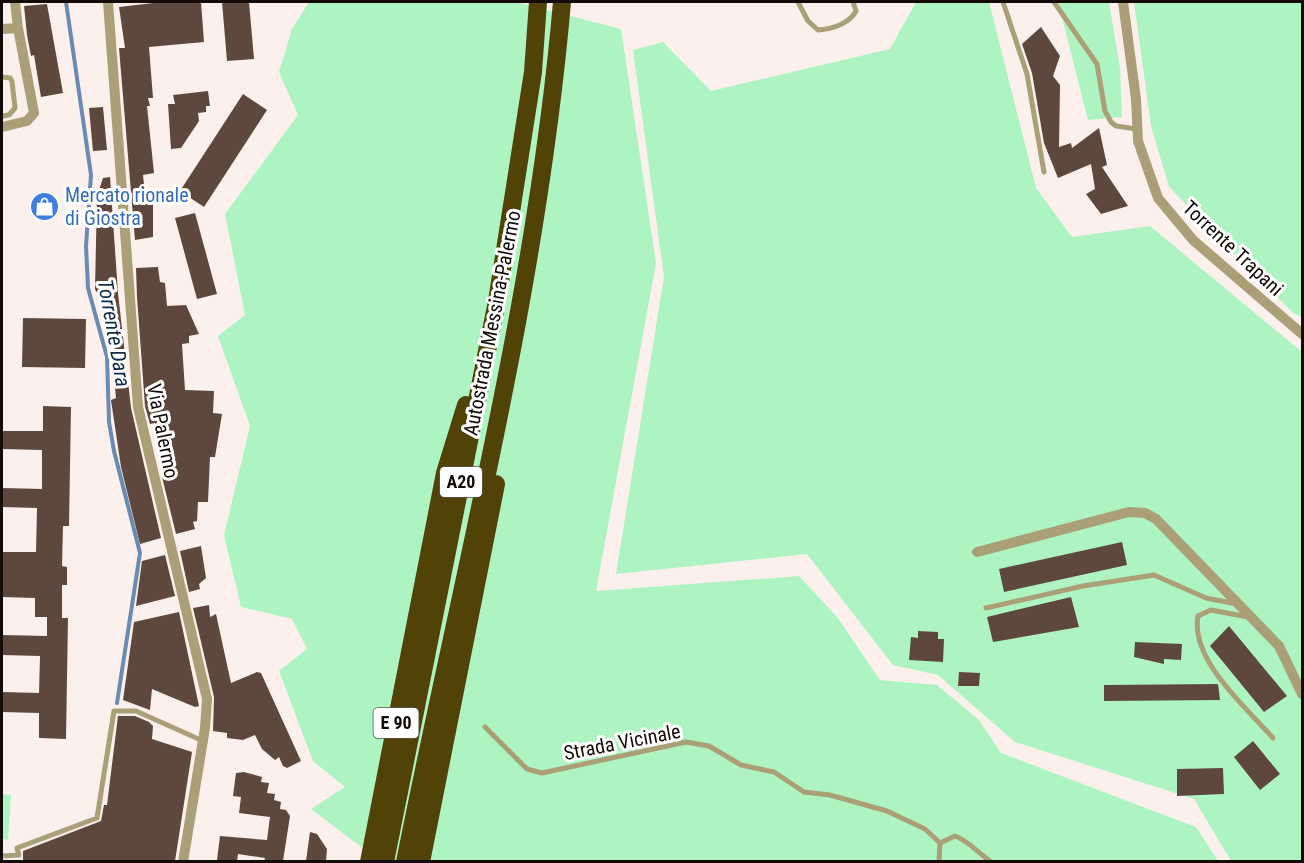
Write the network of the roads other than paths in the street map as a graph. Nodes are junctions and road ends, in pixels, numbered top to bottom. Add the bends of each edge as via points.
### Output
1 (15, 2) edge
2 (108, 2) edge
3 (538, 2) edge
4 (562, 2) edge
5 (798, 2) edge
6 (854, 2) edge
7 (1003, 2) edge
8 (1054, 2) edge
9 (1124, 2) edge
10 (1130, 2) edge
11 (18, 28) junction
12 (2, 29) edge
13 (2, 77) edge
14 (2, 116) edge
15 (2, 127) edge
16 (1137, 129) junction
17 (1044, 172) dead end
18 (1302, 326) edge
19 (1302, 334) edge
20 (486, 356) junction
21 (509, 360) junction
22 (977, 552) dead end
23 (1239, 604) junction
24 (986, 608) dead end
25 (1252, 618) junction
26 (1302, 694) edge
27 (485, 726) dead end
28 (1273, 738) dead end
29 (203, 741) junction
30 (940, 843) junction
31 (2, 856) edge
32 (183, 861) edge
33 (369, 861) edge
34 (385, 861) edge
35 (405, 861) edge
36 (421, 861) edge
37 (939, 861) edge
38 (991, 861) edge

1 - 11 street
2 - 29 street, Via Palermo via 138,406 207,699
3 - 20 highway, Autostrada Messina-Palermo / A20 via 520,168
4 - 21 highway, Autostrada Messina-Palermo / A20 via 542,176
5 - 6 lane via 807,21 818,30 827,30 852,18 856,11
7 - 17 lane via 1027,74
8 - 16 lane via 1098,64 1105,111 1111,122
9 - 16 street, Torrente Trapani
10 - 18 street via 1143,137 1163,194 1197,236
11 - 12 street
11 - 15 street via 34,113 27,121
13 - 14 lane via 12,81 15,108
16 - 19 street, Torrente Trapani via 1153,186 1178,225
20 - 33 highway, E 90 via 446,473
20 - 34 highway, Autostrada Messina-Palermo / A20
21 - 35 highway, Autostrada Messina-Palermo / A20
21 - 36 highway via 507,430
22 - 23 street via 1138,512 1156,519
23 - 24 lane via 1206,598 1154,575
23 - 25 street
25 - 26 street via 1279,646
25 - 28 lane via 1212,610 1198,616 1195,632 1210,666
27 - 30 lane, Strada Vicinale via 527,769 542,773 686,742 710,746 741,765 774,772 804,792 830,795 887,812 924,829
29 - 31 lane via 136,711 114,711 97,818 17,848 18,855
29 - 32 street, Via Palermo
30 - 37 lane
30 - 38 lane via 955,836

